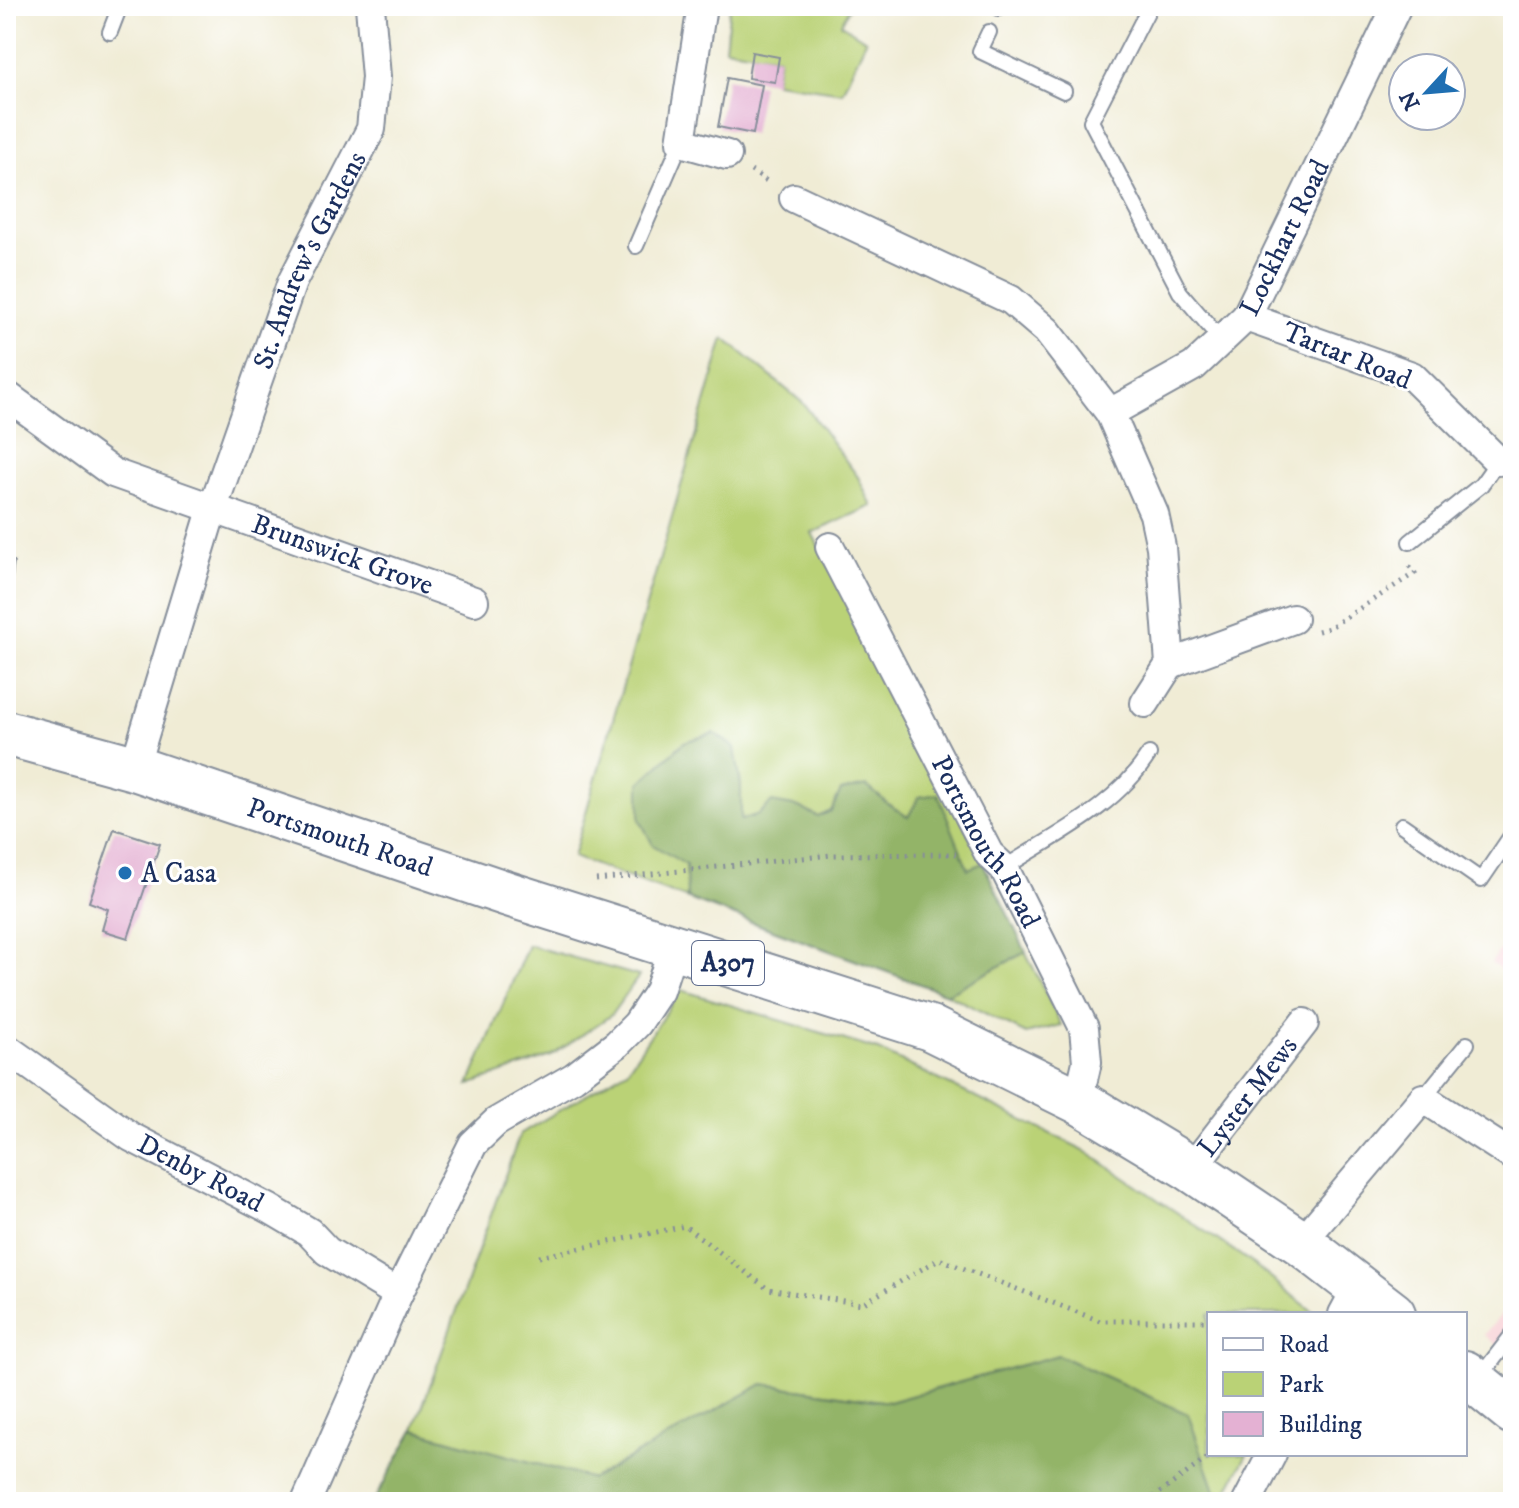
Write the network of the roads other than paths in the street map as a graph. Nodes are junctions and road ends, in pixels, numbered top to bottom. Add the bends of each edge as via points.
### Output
1 (120, 6) edge
2 (370, 6) edge
3 (702, 6) edge
4 (1150, 6) edge
5 (1397, 6) edge
6 (110, 32) dead end
7 (989, 32) dead end
8 (1064, 91) dead end
9 (681, 142) junction
10 (727, 155) road end
11 (794, 198) road end
12 (636, 246) dead end
13 (1246, 317) junction
14 (1222, 341) junction
15 (6, 395) edge
16 (1110, 413) junction
17 (1505, 460) edge
18 (212, 510) junction
19 (1410, 542) road end
20 (830, 547) dead end
21 (474, 601) dead end
22 (1293, 619) road end
23 (1170, 664) junction
24 (1145, 703) dead end
25 (6, 733) edge
26 (1149, 754) dead end
27 (134, 768) junction
28 (1402, 825) dead end
29 (1513, 833) edge
30 (996, 861) junction
31 (674, 945) junction
32 (1304, 1023) dead end
33 (1467, 1044) dead end
34 (6, 1048) edge
35 (1423, 1098) junction
36 (1078, 1101) junction
37 (1513, 1156) edge
38 (1191, 1169) junction
39 (1301, 1243) junction
40 (398, 1294) junction
41 (1350, 1300) edge
42 (1387, 1312) edge
43 (1513, 1334) edge
44 (1470, 1378) edge
45 (1513, 1412) edge
46 (1271, 1456) edge
47 (306, 1502) edge
48 (1247, 1502) edge

1 - 6 lane
2 - 18 street, St. Andrew's Gardens via 376,77 371,129 292,282
3 - 9 street
4 - 14 lane via 1091,121 1180,292
5 - 13 street, Lockhart Road
7 - 8 lane via 980,51
9 - 10 street
9 - 12 lane
11 - 16 street via 1011,300 1047,331
13 - 14 street, Lockhart Road
13 - 17 street, Tartar Road via 1412,376
14 - 16 street, Lockhart Road via 1194,366
15 - 18 street, Brunswick Grove via 113,473
16 - 23 street via 1154,514
17 - 19 lane
18 - 21 street, Brunswick Grove
18 - 27 street
20 - 30 street, Portsmouth Road
22 - 23 street
23 - 24 street
25 - 27 main road, Portsmouth Road / A307
26 - 30 lane via 1105,803
27 - 31 main road, Portsmouth Road / A307
28 - 29 lane via 1481,880
30 - 36 street, Portsmouth Road via 1084,1028 1087,1062
31 - 36 main road, Portsmouth Road / A307 via 930,1028
31 - 40 street via 659,991 617,1044 574,1077 496,1122 473,1144
32 - 38 street, Lyster Mews
33 - 35 lane
34 - 40 street, Denby Road via 131,1137 270,1209
35 - 37 street
35 - 39 street
36 - 38 main road, Portsmouth Road / A307
38 - 39 main road, Portsmouth Road / A307
39 - 41 main road, Portsmouth Road / A307
40 - 47 street
41 - 42 main road, Portsmouth Road / A307
43 - 44 lane
44 - 45 main road
46 - 48 street

